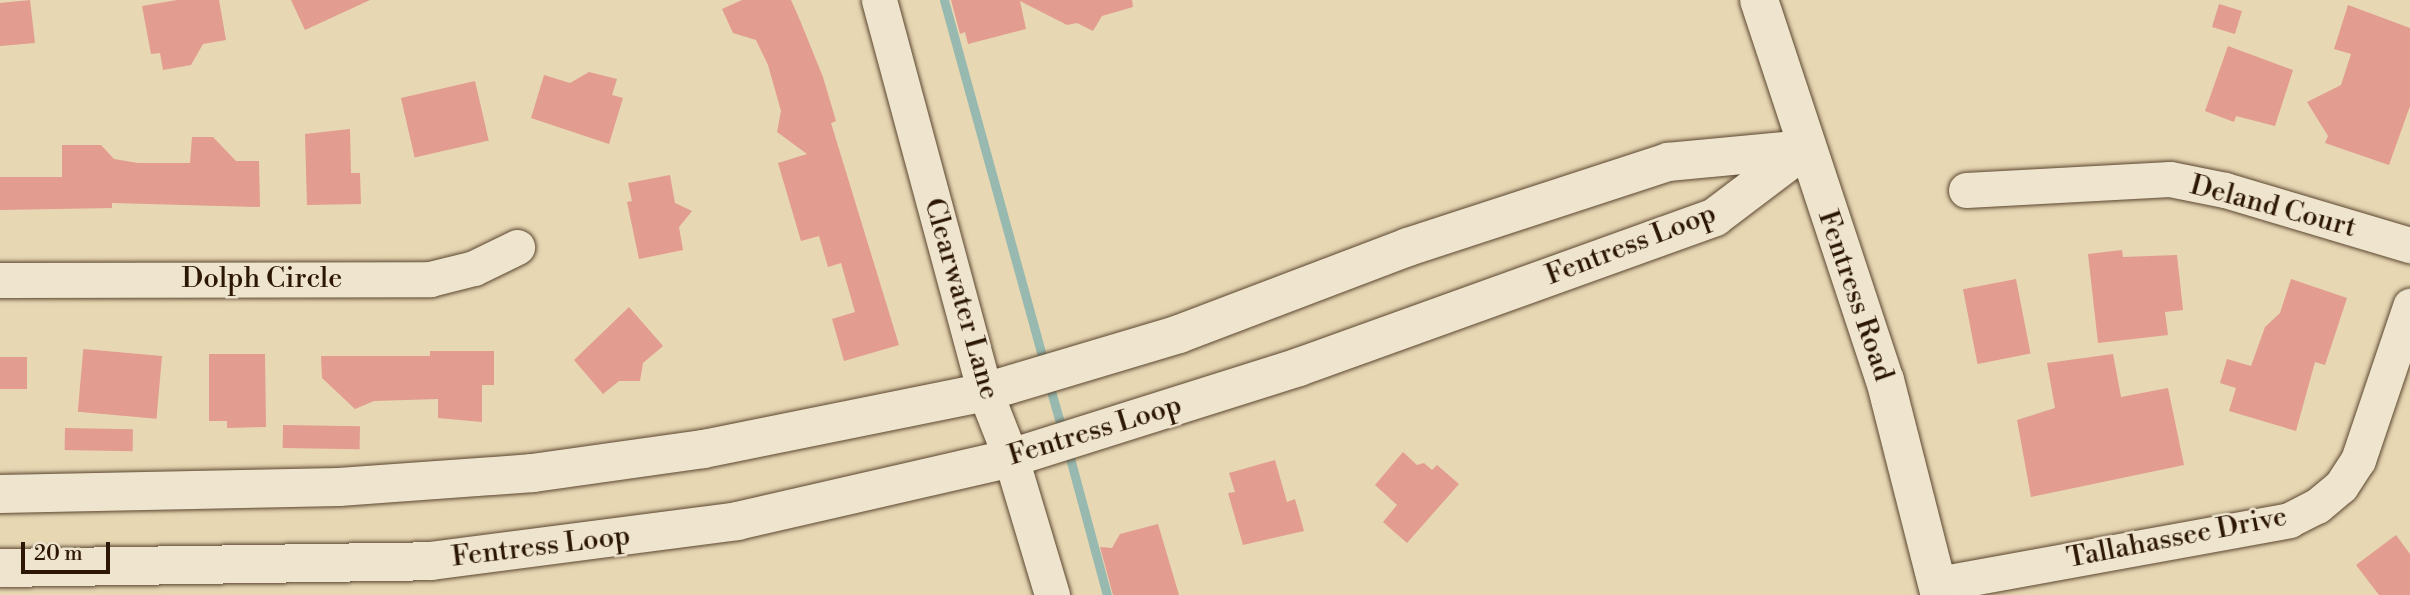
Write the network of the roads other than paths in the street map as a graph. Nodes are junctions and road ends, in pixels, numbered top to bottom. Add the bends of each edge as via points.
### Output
1 (878, 0) edge
2 (1759, 0) edge
3 (1805, 149) junction
4 (1966, 190) dead end
5 (2410, 245) edge
6 (517, 247) dead end
7 (0, 280) edge
8 (2410, 306) edge
9 (985, 392) junction
10 (1011, 458) junction
11 (0, 494) edge
12 (0, 568) edge
13 (1939, 590) edge
14 (1052, 595) edge

1 - 9 street, Clearwater Lane
2 - 3 street, Fentress Road
3 - 9 street, Fentress Loop via 1668,162 1408,247 1179,334
3 - 10 street, Fentress Loop via 1715,217 1299,367
3 - 13 street, Fentress Road via 1885,380
4 - 5 street, Deland Court via 2170,179 2225,190
6 - 7 street, Dolph Circle via 474,268 430,279
8 - 13 street, Tallahassee Drive via 2358,460 2341,486 2317,506 2289,520
9 - 10 street, Clearwater Lane
9 - 11 street, Fentress Loop via 703,449 533,473 339,486
10 - 12 street, Fentress Loop via 737,521 431,561
10 - 14 street, Clearwater Lane

